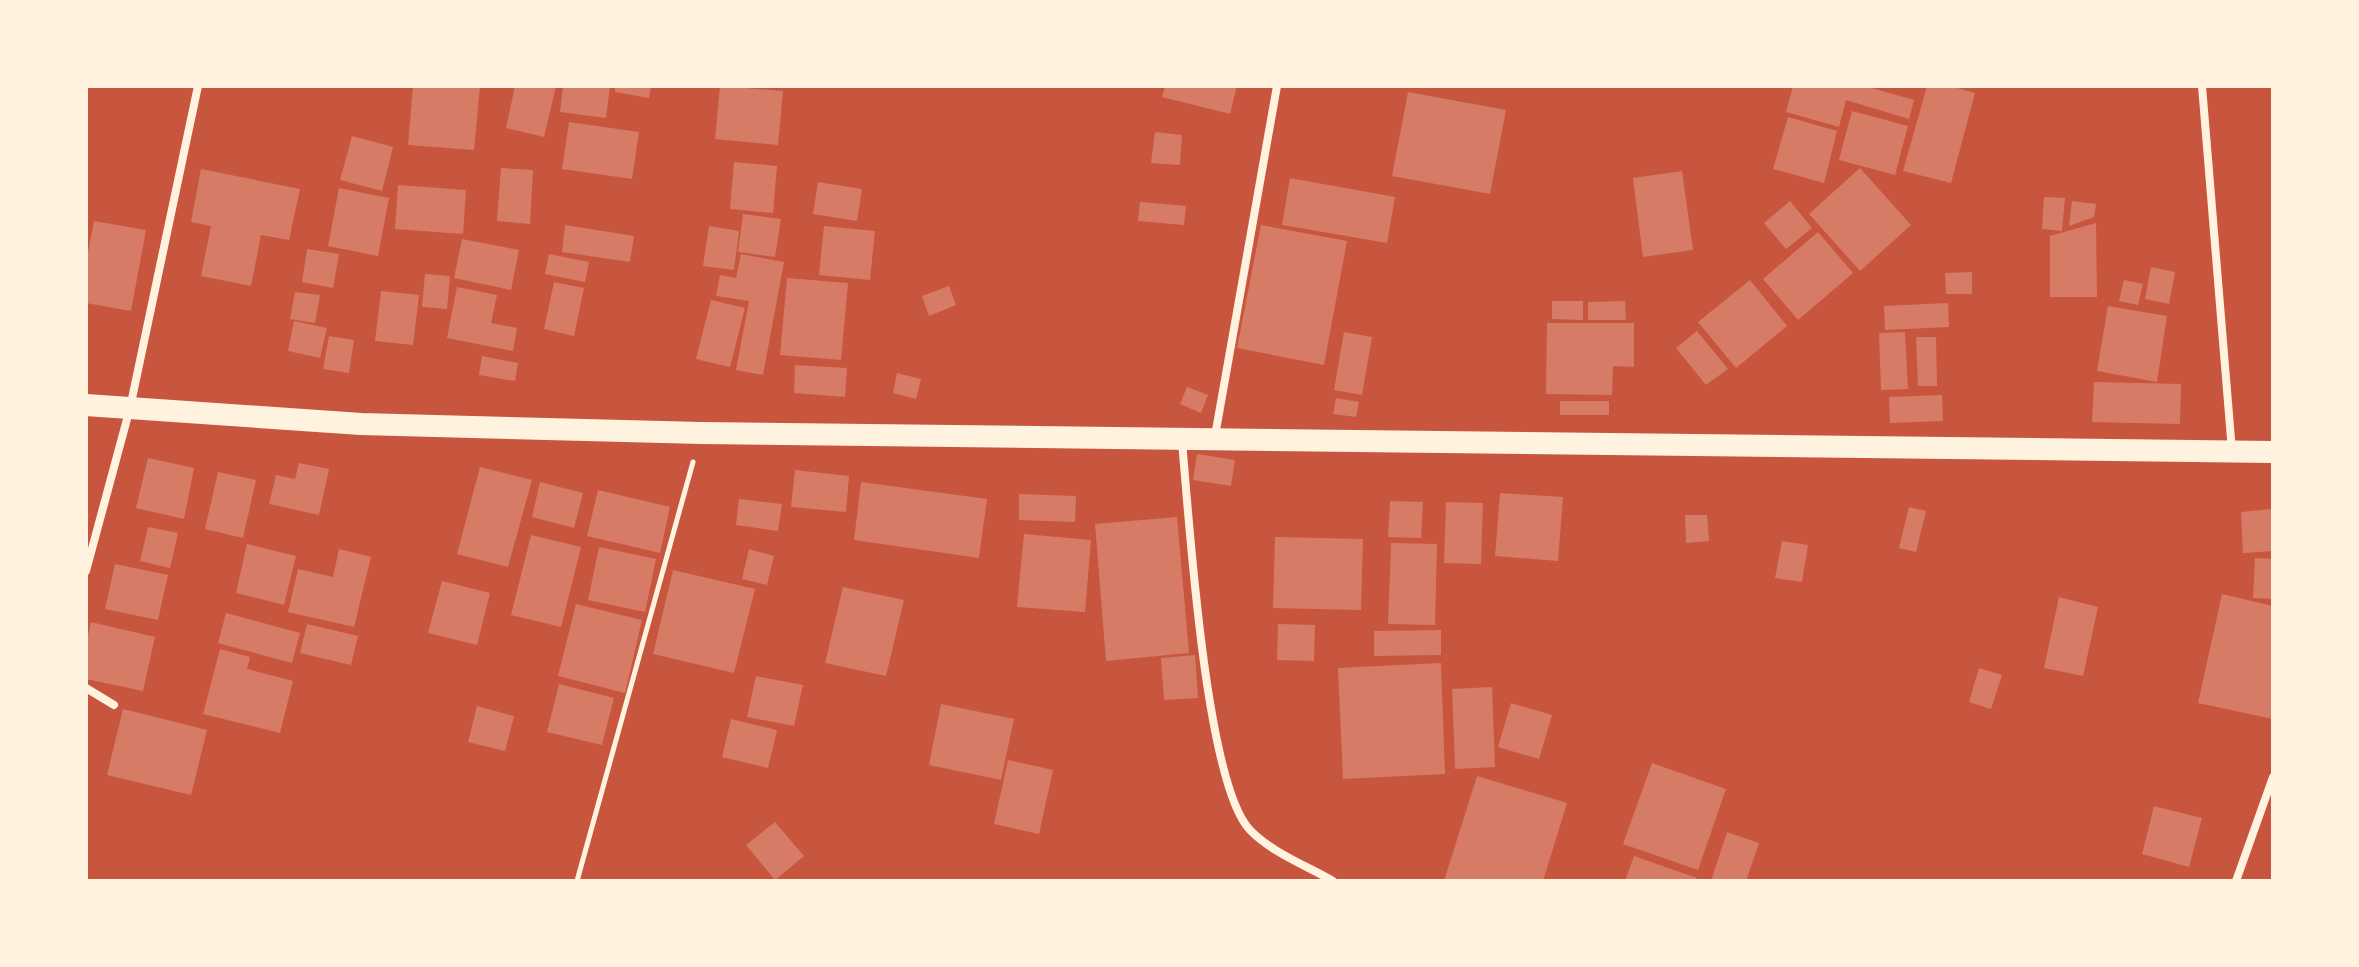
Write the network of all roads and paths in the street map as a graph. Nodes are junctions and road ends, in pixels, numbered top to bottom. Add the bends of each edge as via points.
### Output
1 (198, 86) edge
2 (1277, 86) edge
3 (2202, 86) edge
4 (86, 405) edge
5 (130, 408) junction
6 (701, 433) junction
7 (1182, 441) junction
8 (1214, 442) junction
9 (2232, 452) junction
10 (2273, 452) edge
11 (86, 571) edge
12 (86, 688) edge
13 (114, 705) dead end
14 (2273, 777) edge
15 (577, 881) edge
16 (1333, 881) edge
17 (2236, 881) edge

1 - 5 street
2 - 8 street
3 - 9 street
4 - 5 highway
5 - 6 highway via 361,424
5 - 11 street
6 - 7 highway
6 - 15 path
7 - 8 highway
7 - 16 street via 1217,745 1231,798 1249,829
8 - 9 highway
9 - 10 highway
12 - 13 street
14 - 17 street

